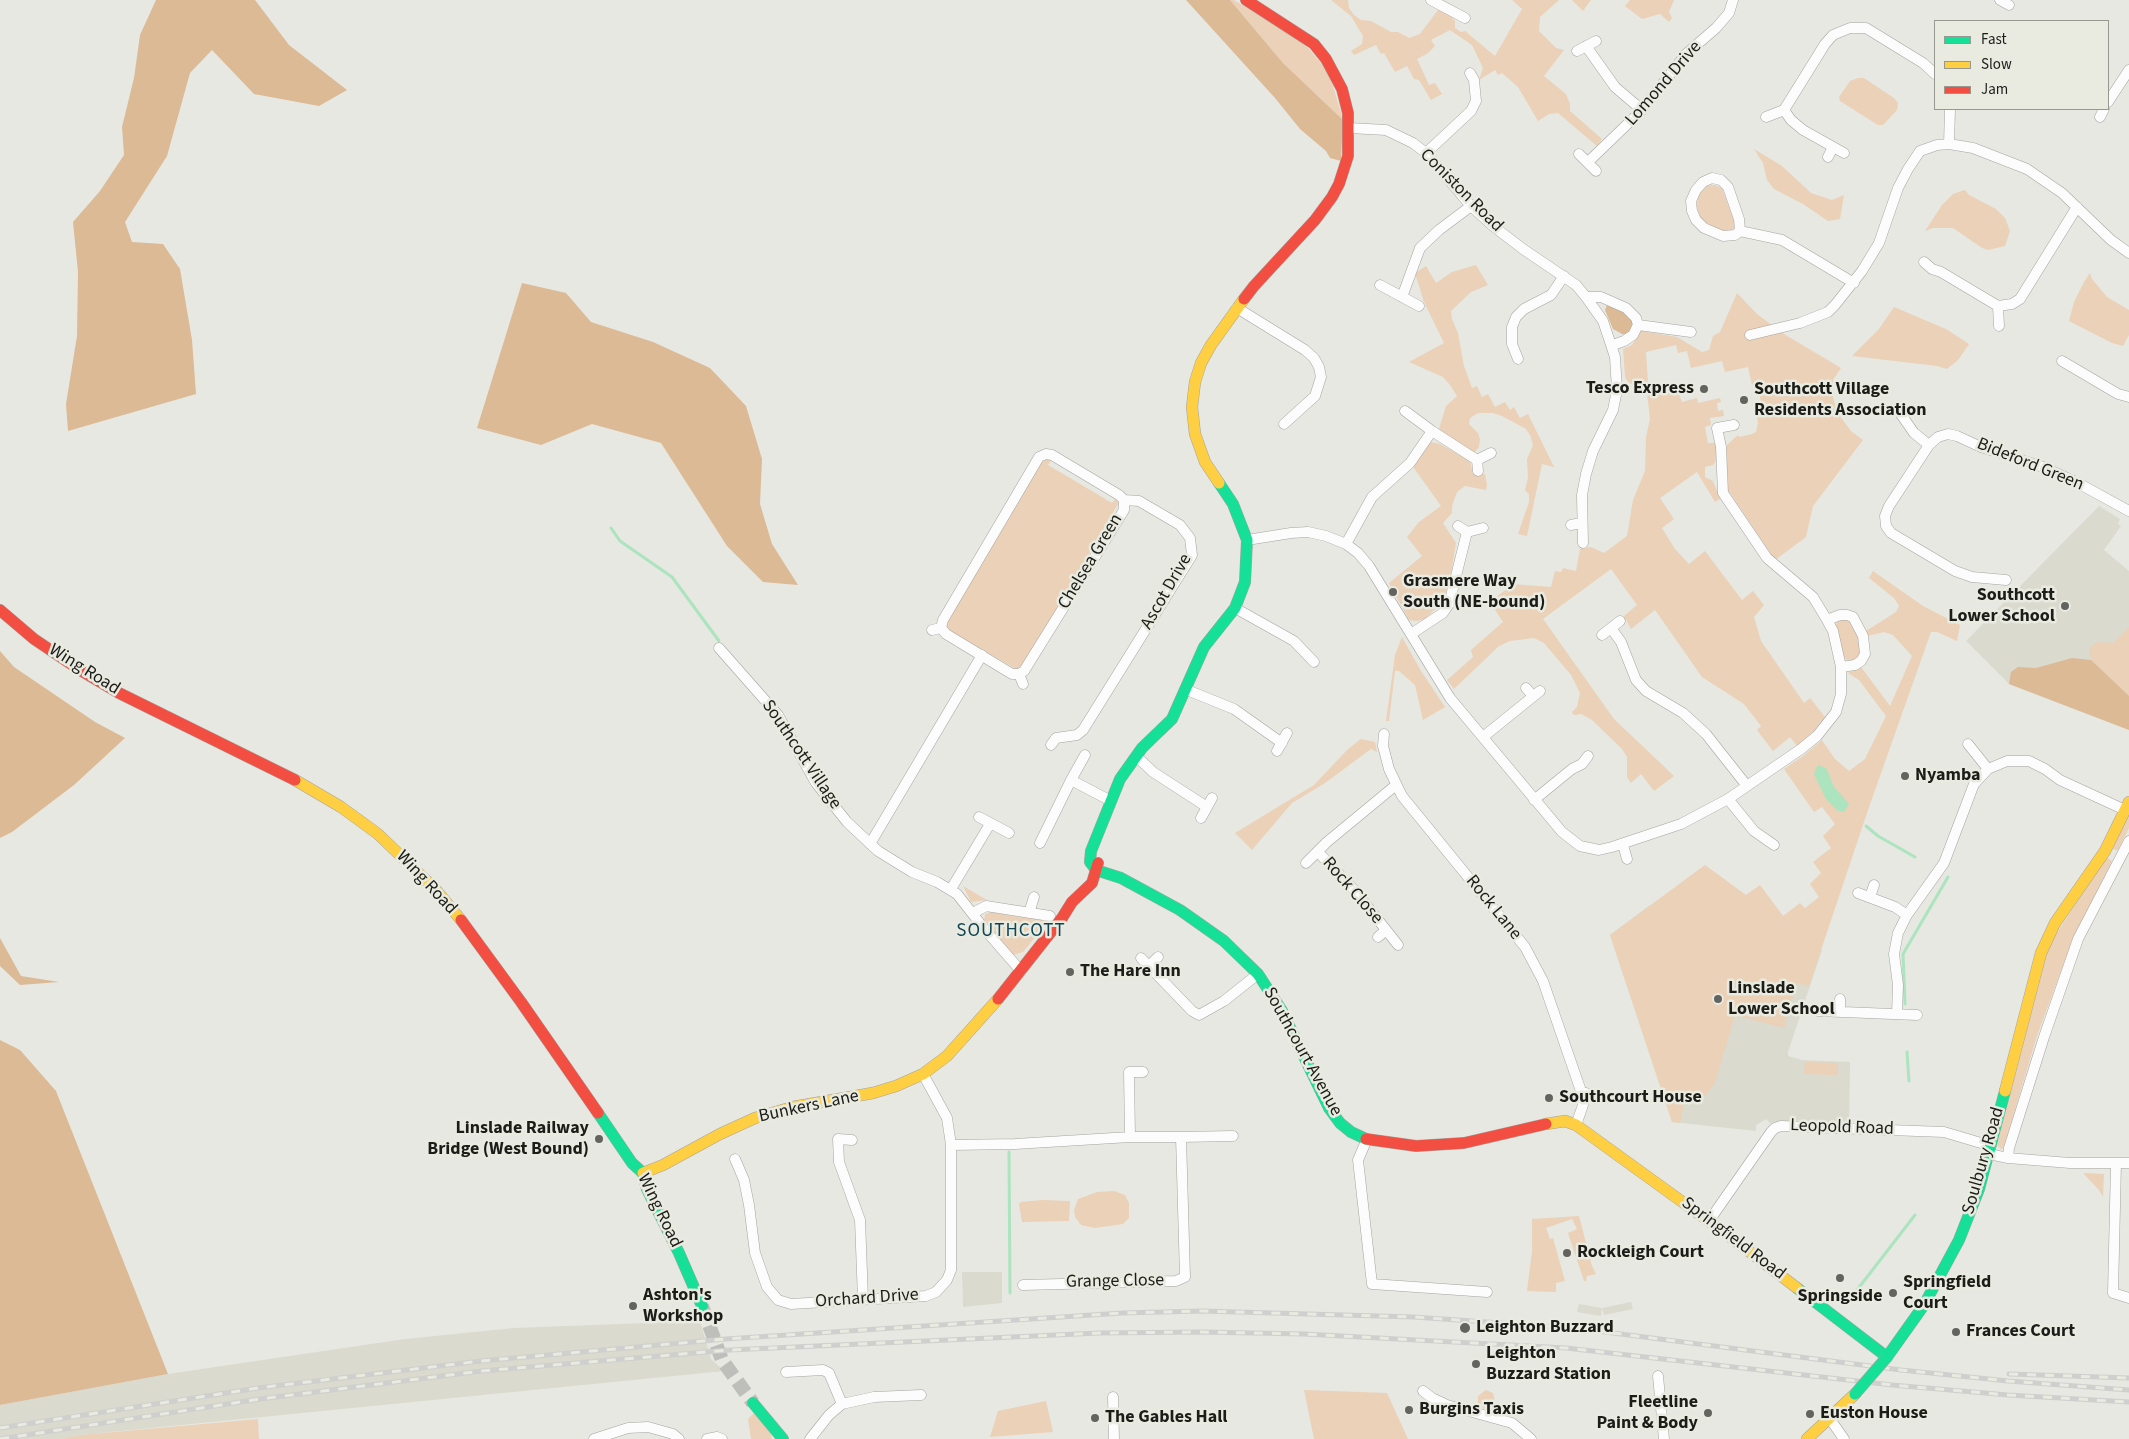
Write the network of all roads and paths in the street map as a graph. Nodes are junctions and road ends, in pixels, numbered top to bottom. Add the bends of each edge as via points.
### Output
1 (1246, 0) edge
2 (1431, 0) edge
3 (1733, 0) edge
4 (1465, 18) dead end
5 (1596, 41) dead end
6 (2129, 70) edge
7 (1470, 73) dead end
8 (1934, 73) edge
9 (2109, 100) edge
10 (1642, 110) junction
11 (1784, 110) junction
12 (1950, 110) edge
13 (1766, 117) dead end
14 (1349, 128) junction
15 (1949, 144) junction
16 (1833, 147) junction
17 (1426, 153) junction
18 (1844, 153) dead end
19 (1579, 154) dead end
20 (1828, 157) dead end
21 (1588, 162) junction
22 (1596, 171) dead end
23 (1471, 206) junction
24 (2076, 207) junction
25 (1740, 231) junction
26 (2129, 253) edge
27 (1924, 262) dead end
28 (1564, 276) junction
29 (1854, 283) junction
30 (1380, 285) dead end
31 (1586, 296) junction
32 (1402, 297) junction
33 (1419, 306) dead end
34 (1998, 306) junction
35 (1237, 308) junction
36 (1638, 326) junction
37 (1999, 326) dead end
38 (1691, 332) dead end
39 (1750, 335) dead end
40 (1612, 345) junction
41 (1518, 359) dead end
42 (2066, 367) dead end
43 (2129, 397) edge
44 (1405, 411) dead end
45 (1900, 412) dead end
46 (1284, 424) dead end
47 (1734, 425) dead end
48 (1432, 431) junction
49 (1929, 444) junction
50 (1491, 453) dead end
51 (1124, 500) junction
52 (2129, 511) edge
53 (1458, 526) dead end
54 (1483, 528) dead end
55 (1467, 532) junction
56 (1247, 540) junction
57 (1583, 543) dead end
58 (1346, 544) junction
59 (2006, 580) dead end
60 (1235, 608) junction
61 (0, 610) edge
62 (1827, 620) junction
63 (1620, 621) dead end
64 (1611, 628) junction
65 (1411, 634) junction
66 (1602, 635) dead end
67 (720, 648) dead end
68 (982, 655) junction
69 (1313, 657) dead end
70 (1841, 667) junction
71 (1187, 690) junction
72 (1533, 692) dead end
73 (1085, 706) dead end
74 (1095, 712) junction
75 (1384, 734) dead end
76 (1483, 737) junction
77 (1282, 742) dead end
78 (1968, 744) dead end
79 (1050, 745) dead end
80 (1085, 755) dead end
81 (1136, 756) junction
82 (1588, 756) dead end
83 (1988, 769) junction
84 (1071, 780) junction
85 (1396, 785) junction
86 (1747, 786) junction
87 (1728, 799) junction
88 (1534, 800) junction
89 (1111, 801) junction
90 (2127, 806) edge
91 (979, 817) dead end
92 (1201, 818) dead end
93 (990, 824) junction
94 (1008, 833) dead end
95 (2129, 841) edge
96 (1040, 843) dead end
97 (870, 844) junction
98 (1623, 845) junction
99 (1774, 846) dead end
100 (2105, 851) junction
101 (1318, 852) junction
102 (2120, 858) junction
103 (1627, 859) dead end
104 (1306, 863) dead end
105 (1096, 870) junction
106 (1874, 885) dead end
107 (951, 889) junction
108 (1858, 893) dead end
109 (1034, 897) dead end
110 (1870, 897) junction
111 (973, 913) junction
112 (1029, 913) junction
113 (1907, 915) junction
114 (1050, 916) dead end
115 (1398, 945) dead end
116 (1158, 957) dead end
117 (1141, 958) dead end
118 (1149, 966) junction
119 (1021, 971) junction
120 (1258, 974) junction
121 (1840, 999) dead end
122 (1818, 1011) dead end
123 (1840, 1012) junction
124 (1897, 1014) junction
125 (1917, 1015) dead end
126 (1142, 1072) dead end
127 (923, 1074) junction
128 (1582, 1094) junction
129 (1607, 1098) dead end
130 (1576, 1125) junction
131 (1233, 1136) dead end
132 (1130, 1137) junction
133 (1181, 1137) junction
134 (1367, 1139) junction
135 (852, 1140) dead end
136 (951, 1144) junction
137 (1990, 1150) junction
138 (2008, 1158) junction
139 (735, 1159) dead end
140 (2116, 1163) junction
141 (2129, 1163) edge
142 (644, 1173) junction
143 (1708, 1220) junction
144 (1023, 1285) dead end
145 (1487, 1292) dead end
146 (2129, 1298) edge
147 (863, 1300) junction
148 (702, 1306) tunnel mouth
149 (1889, 1354) junction
150 (786, 1372) dead end
151 (1658, 1376) dead end
152 (1423, 1391) dead end
153 (921, 1395) dead end
154 (1113, 1397) dead end
155 (753, 1403) tunnel mouth
156 (842, 1404) junction
157 (1830, 1419) junction
158 (594, 1439) edge
159 (679, 1439) edge
160 (707, 1439) edge
161 (722, 1439) edge
162 (783, 1439) edge
163 (810, 1439) edge
164 (1114, 1439) edge
165 (1531, 1439) edge
166 (1664, 1439) edge
167 (1807, 1439) edge
168 (1844, 1439) edge

1 - 14 street via 1314,44 1342,89
2 - 4 street
3 - 10 street, Lomond Drive via 1729,13 1686,54
5 - 10 street via 1582,48 1615,87
6 - 9 street
7 - 17 street via 1476,101 1471,111
8 - 11 street via 1866,28 1850,28 1833,35 1825,44
10 - 21 street, Lomond Drive
11 - 13 street
11 - 16 street via 1803,130
12 - 15 street
14 - 17 street, Coniston Road via 1386,130
14 - 35 street via 1348,156 1332,197
15 - 24 street via 1973,148 2027,169 2048,182
15 - 29 street via 1920,151 1898,188 1879,243
16 - 18 street
16 - 20 street
17 - 23 street, Coniston Road
19 - 21 street
21 - 22 street
23 - 28 street, Coniston Road via 1523,249
23 - 32 street via 1420,248
24 - 26 street
24 - 34 street via 2020,299
25 - 25 street via 1723,236 1704,228 1696,220 1691,201 1703,182 1712,178 1721,180 1728,187
25 - 29 street via 1782,240
27 - 34 street
28 - 31 street, Coniston Road
28 - 41 street via 1551,295 1524,309 1516,317 1512,344
29 - 39 street via 1828,312 1800,323
30 - 32 street
31 - 36 street via 1601,297 1626,308 1636,318
31 - 40 street, Coniston Road via 1603,321
32 - 33 street
34 - 37 street
35 - 46 street via 1306,350 1319,367 1321,377 1315,396
35 - 56 street via 1201,363 1192,407 1195,434 1205,462 1234,504
36 - 38 street
36 - 40 street via 1624,341
40 - 57 street, Coniston Road via 1617,390 1613,410 1586,474 1576,524
42 - 43 street
44 - 48 street
45 - 49 street via 1914,432
47 - 62 street via 1718,428 1723,493 1767,558 1812,597
48 - 50 street via 1478,465
48 - 58 street via 1410,463 1372,497
49 - 52 street, Bideford Green via 1948,434 1957,436 1980,447 2043,467
49 - 59 street via 1888,506 1886,526 1891,533 1955,571 1972,577
51 - 68 street, Chelsea Green via 1124,510 1021,679
51 - 68 street, Chelsea Green via 1046,450 936,629
51 - 74 street, Ascot Drive via 1139,501 1180,525 1190,538 1192,555
53 - 55 street
54 - 55 street
55 - 65 street via 1449,604 1443,614
56 - 58 street via 1308,532
56 - 60 street via 1245,582
58 - 65 street via 1369,566
60 - 69 street via 1285,634
60 - 71 street via 1204,648
61 - 142 street, Wing Road via 34,639 80,670 165,717 307,786 385,840 436,890 475,938 632,1163
62 - 70 street via 1833,631
62 - 70 street via 1840,615 1853,617 1863,636 1865,654 1861,661
63 - 64 street
64 - 66 street
64 - 86 street via 1644,689 1683,713 1706,734
65 - 76 street via 1450,698
67 - 97 street, Southcott Village via 778,715 816,784
68 - 97 street
70 - 86 street via 1841,694 1829,723 1801,749
71 - 77 street via 1234,709
71 - 81 street via 1172,719
72 - 76 street
73 - 74 street
74 - 79 street, Ascot Drive via 1084,730 1077,735 1056,738
75 - 85 street, Rock Lane via 1383,746
76 - 88 street
78 - 83 street
80 - 84 street
81 - 89 street via 1120,778
81 - 92 street via 1153,772 1209,803
82 - 88 street
83 - 90 street via 2007,762 2029,761 2060,780
83 - 113 street via 1974,784 1944,863
84 - 89 street
84 - 96 street
85 - 101 street, Rock Close
85 - 128 street, Rock Lane via 1530,955 1544,981
86 - 87 street
87 - 98 street via 1681,824
87 - 99 street via 1754,831
88 - 98 street via 1562,832 1580,846 1599,850
89 - 105 street via 1096,839 1099,860
90 - 100 street, Soulbury Road
91 - 93 street
93 - 94 street
93 - 107 street
95 - 102 street, Soulbury Road
97 - 107 street, Southcott Village via 912,872
98 - 103 street
100 - 102 street
100 - 137 street, Soulbury Road via 2055,923 2041,953
101 - 104 street, Rock Close
101 - 115 street, Rock Close via 1356,892 1382,934
102 - 138 street, Soulbury Road via 2078,939 2041,1046
105 - 119 street via 1076,887 1072,902 1062,918
105 - 120 street, Southcourt Avenue via 1121,878 1180,910 1224,941
106 - 110 street
107 - 111 street, Southcott Village
108 - 110 street
109 - 112 street
110 - 113 street
111 - 112 street via 986,906
111 - 119 street, Southcott Village
112 - 114 street
113 - 124 street via 1898,933 1894,954
116 - 118 street
117 - 118 street
118 - 120 street via 1199,1015 1224,1001
119 - 127 street via 970,1033
120 - 134 street, Southcourt Avenue via 1282,1011 1329,1108 1351,1132
121 - 123 street
122 - 123 street
123 - 124 street
124 - 125 street
126 - 132 street via 1129,1072
127 - 136 street, Orchard Drive via 947,1118
127 - 142 street, Bunkers Lane via 873,1093 793,1106 755,1118
128 - 129 street
128 - 130 street, Rock Lane via 1583,1105
130 - 134 street via 1556,1122 1440,1146
130 - 143 street, Springfield Road
131 - 133 street
132 - 133 street
132 - 136 street via 1015,1144
133 - 144 street, Grange Close via 1185,1277 1176,1281
134 - 145 street via 1358,1160 1372,1284
135 - 147 street via 838,1139 839,1162 860,1220
136 - 147 street, Orchard Drive via 951,1270 947,1280 936,1292 926,1296
137 - 138 street, Leopold Road
137 - 143 street, Leopold Road via 1944,1132 1781,1126 1770,1132
137 - 149 street, Soulbury Road via 1959,1240 1924,1305
138 - 140 street, Leopold Road
139 - 147 street, Orchard Drive via 744,1180 755,1253 767,1287 778,1300 791,1304
140 - 141 street, Leopold Road
140 - 146 street via 2113,1293
142 - 148 street, Wing Road via 647,1189
143 - 149 street, Springfield Road
149 - 157 street, Soulbury Road, bridge
150 - 156 street via 823,1370 829,1373
151 - 166 street
152 - 165 street via 1447,1405 1512,1423
153 - 156 street via 874,1397
154 - 164 street
155 - 162 street
156 - 163 street
157 - 167 street, Soulbury Road
157 - 168 street
158 - 159 street via 628,1428 648,1427
160 - 161 street

